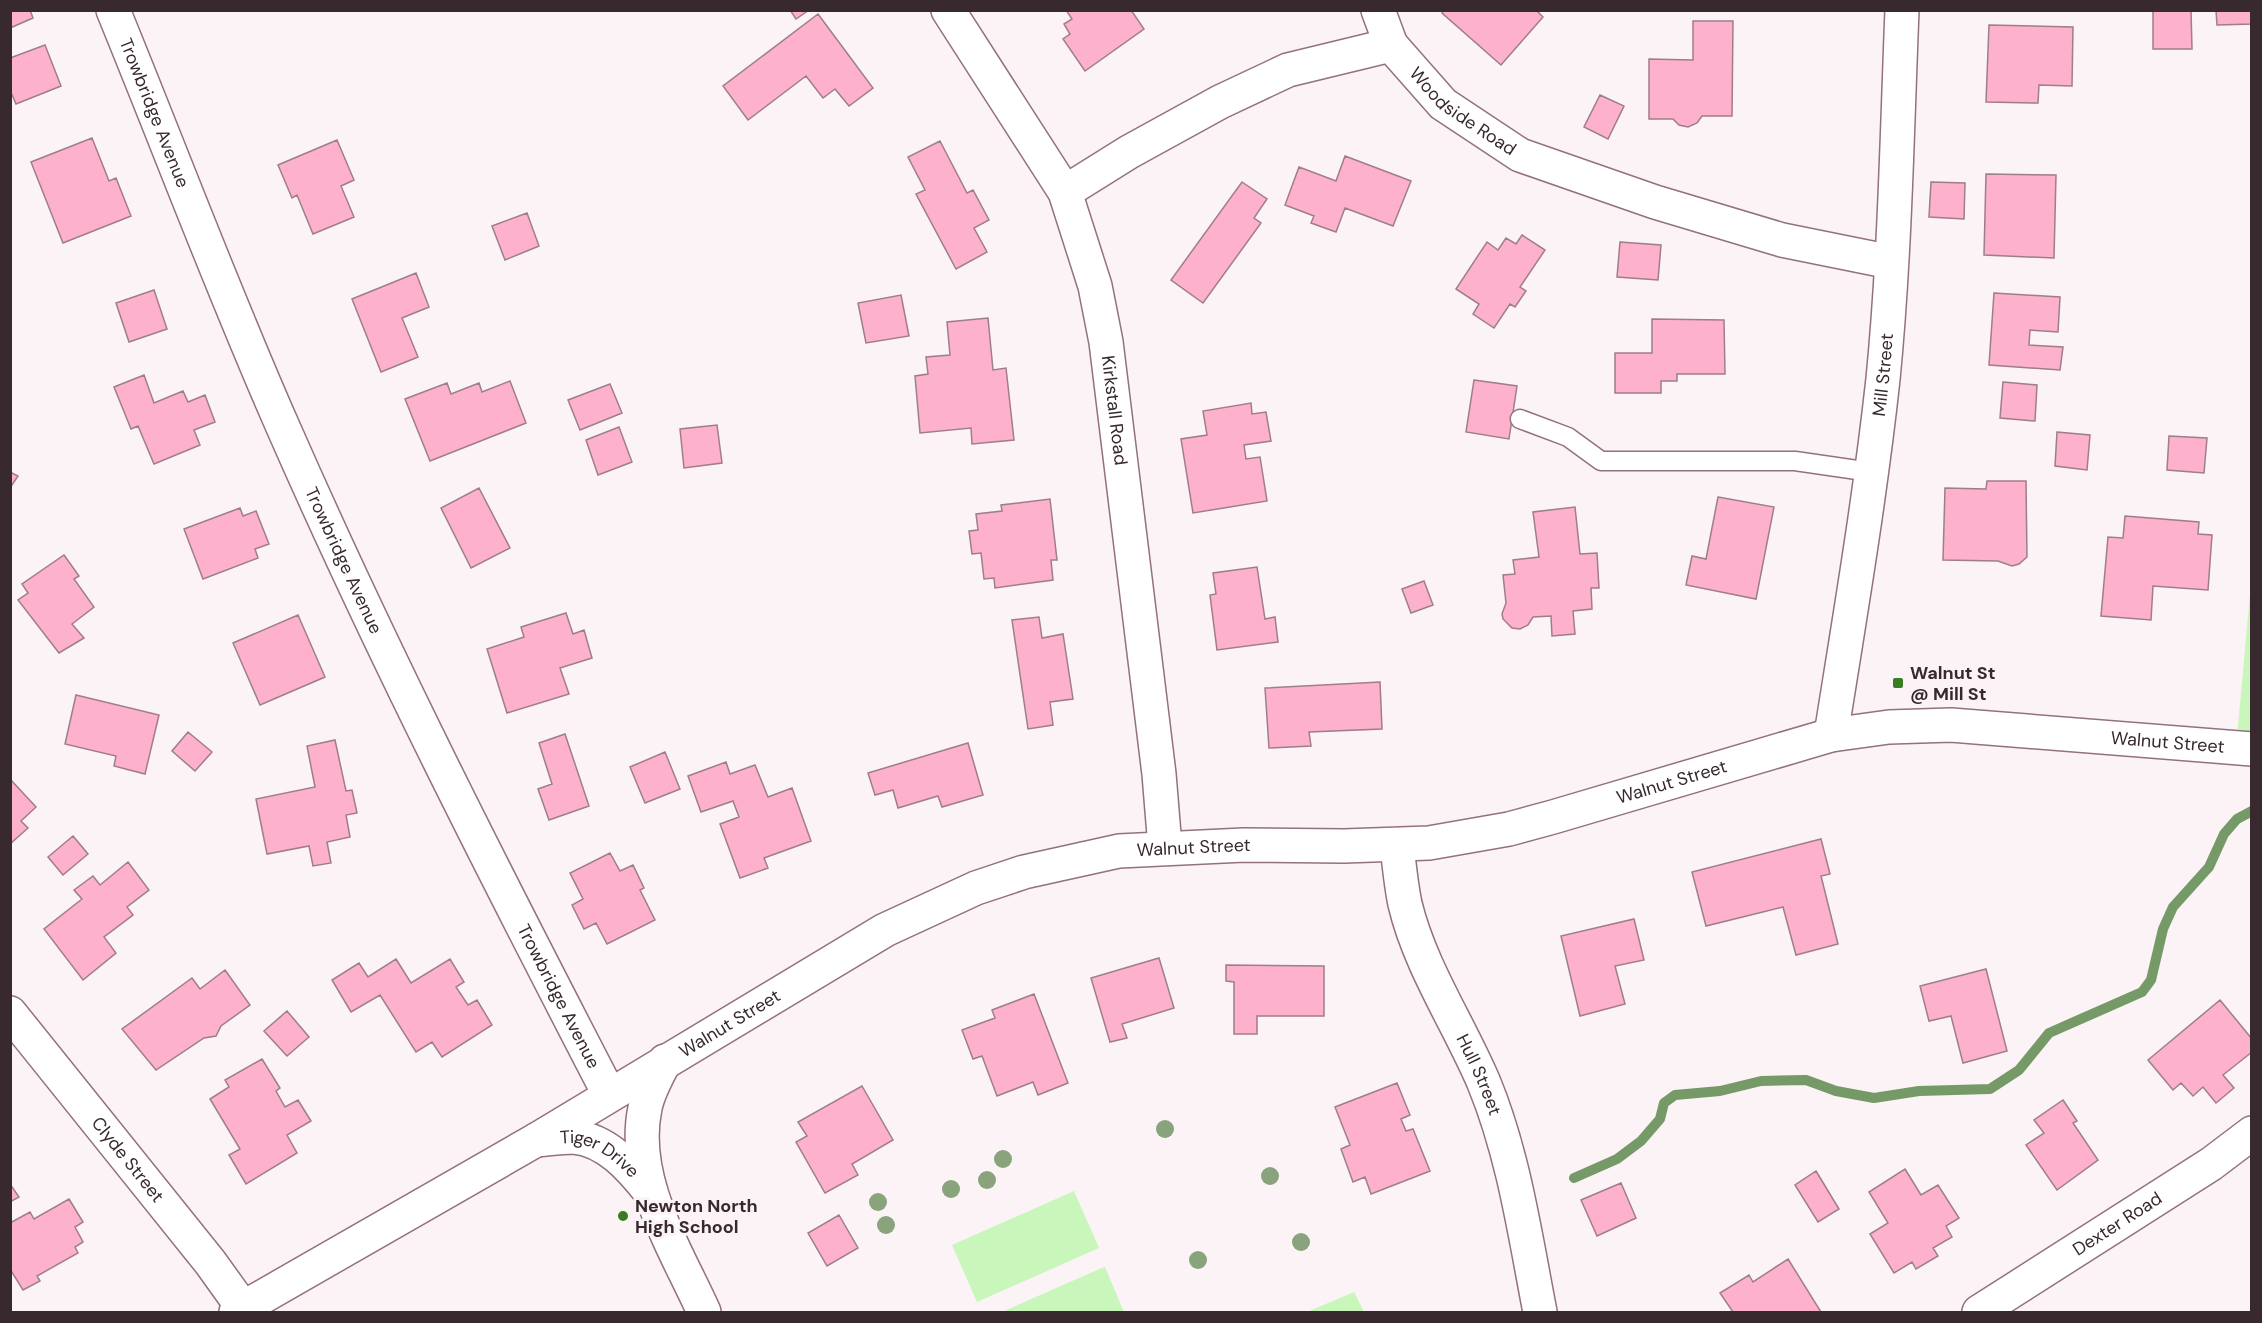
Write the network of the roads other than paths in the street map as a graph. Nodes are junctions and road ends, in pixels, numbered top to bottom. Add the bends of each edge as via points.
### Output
1 (113, 10) edge
2 (948, 10) edge
3 (1378, 10) edge
4 (1902, 10) edge
5 (1391, 45) junction
6 (1065, 192) junction
7 (1891, 262) junction
8 (1520, 419) dead end
9 (1871, 472) junction
10 (1831, 735) junction
11 (2252, 749) edge
12 (1397, 845) junction
13 (1165, 847) junction
14 (10, 1013) edge
15 (665, 1061) junction
16 (609, 1094) junction
17 (2252, 1133) edge
18 (536, 1140) junction
19 (651, 1193) junction
20 (240, 1310) edge
21 (704, 1312) edge
22 (1540, 1312) edge
23 (1980, 1312) edge

1 - 16 street, Trowbridge Avenue via 246,341 320,509 468,821
2 - 6 street, Kirkstall Road
3 - 5 street
4 - 7 street, Mill Street
5 - 6 street via 1288,70 1159,135
5 - 7 street, Woodside Road via 1443,104 1520,154 1655,202 1782,240
6 - 13 street, Kirkstall Road via 1095,286 1106,342
7 - 9 street, Mill Street
8 - 9 lane via 1568,437 1601,461 1795,460
9 - 10 street, Mill Street
10 - 11 street, Walnut Street via 1889,727 1951,725
10 - 12 street, Walnut Street via 1509,829
12 - 13 street, Walnut Street
12 - 22 street, Hull Street via 1405,904 1416,937 1484,1083 1498,1122 1516,1186
13 - 15 street, Walnut Street via 1119,851 1024,872 930,907
14 - 20 street, Clyde Street via 210,1262
15 - 16 street, Walnut Street
15 - 19 street, Tiger Drive via 645,1107 642,1130 641,1151
16 - 18 street, Walnut Street
17 - 23 street, Dexter Road via 2211,1164
18 - 19 street, Tiger Drive via 575,1137 598,1144 617,1156
18 - 20 street, Walnut Street
19 - 21 street, Tiger Drive

